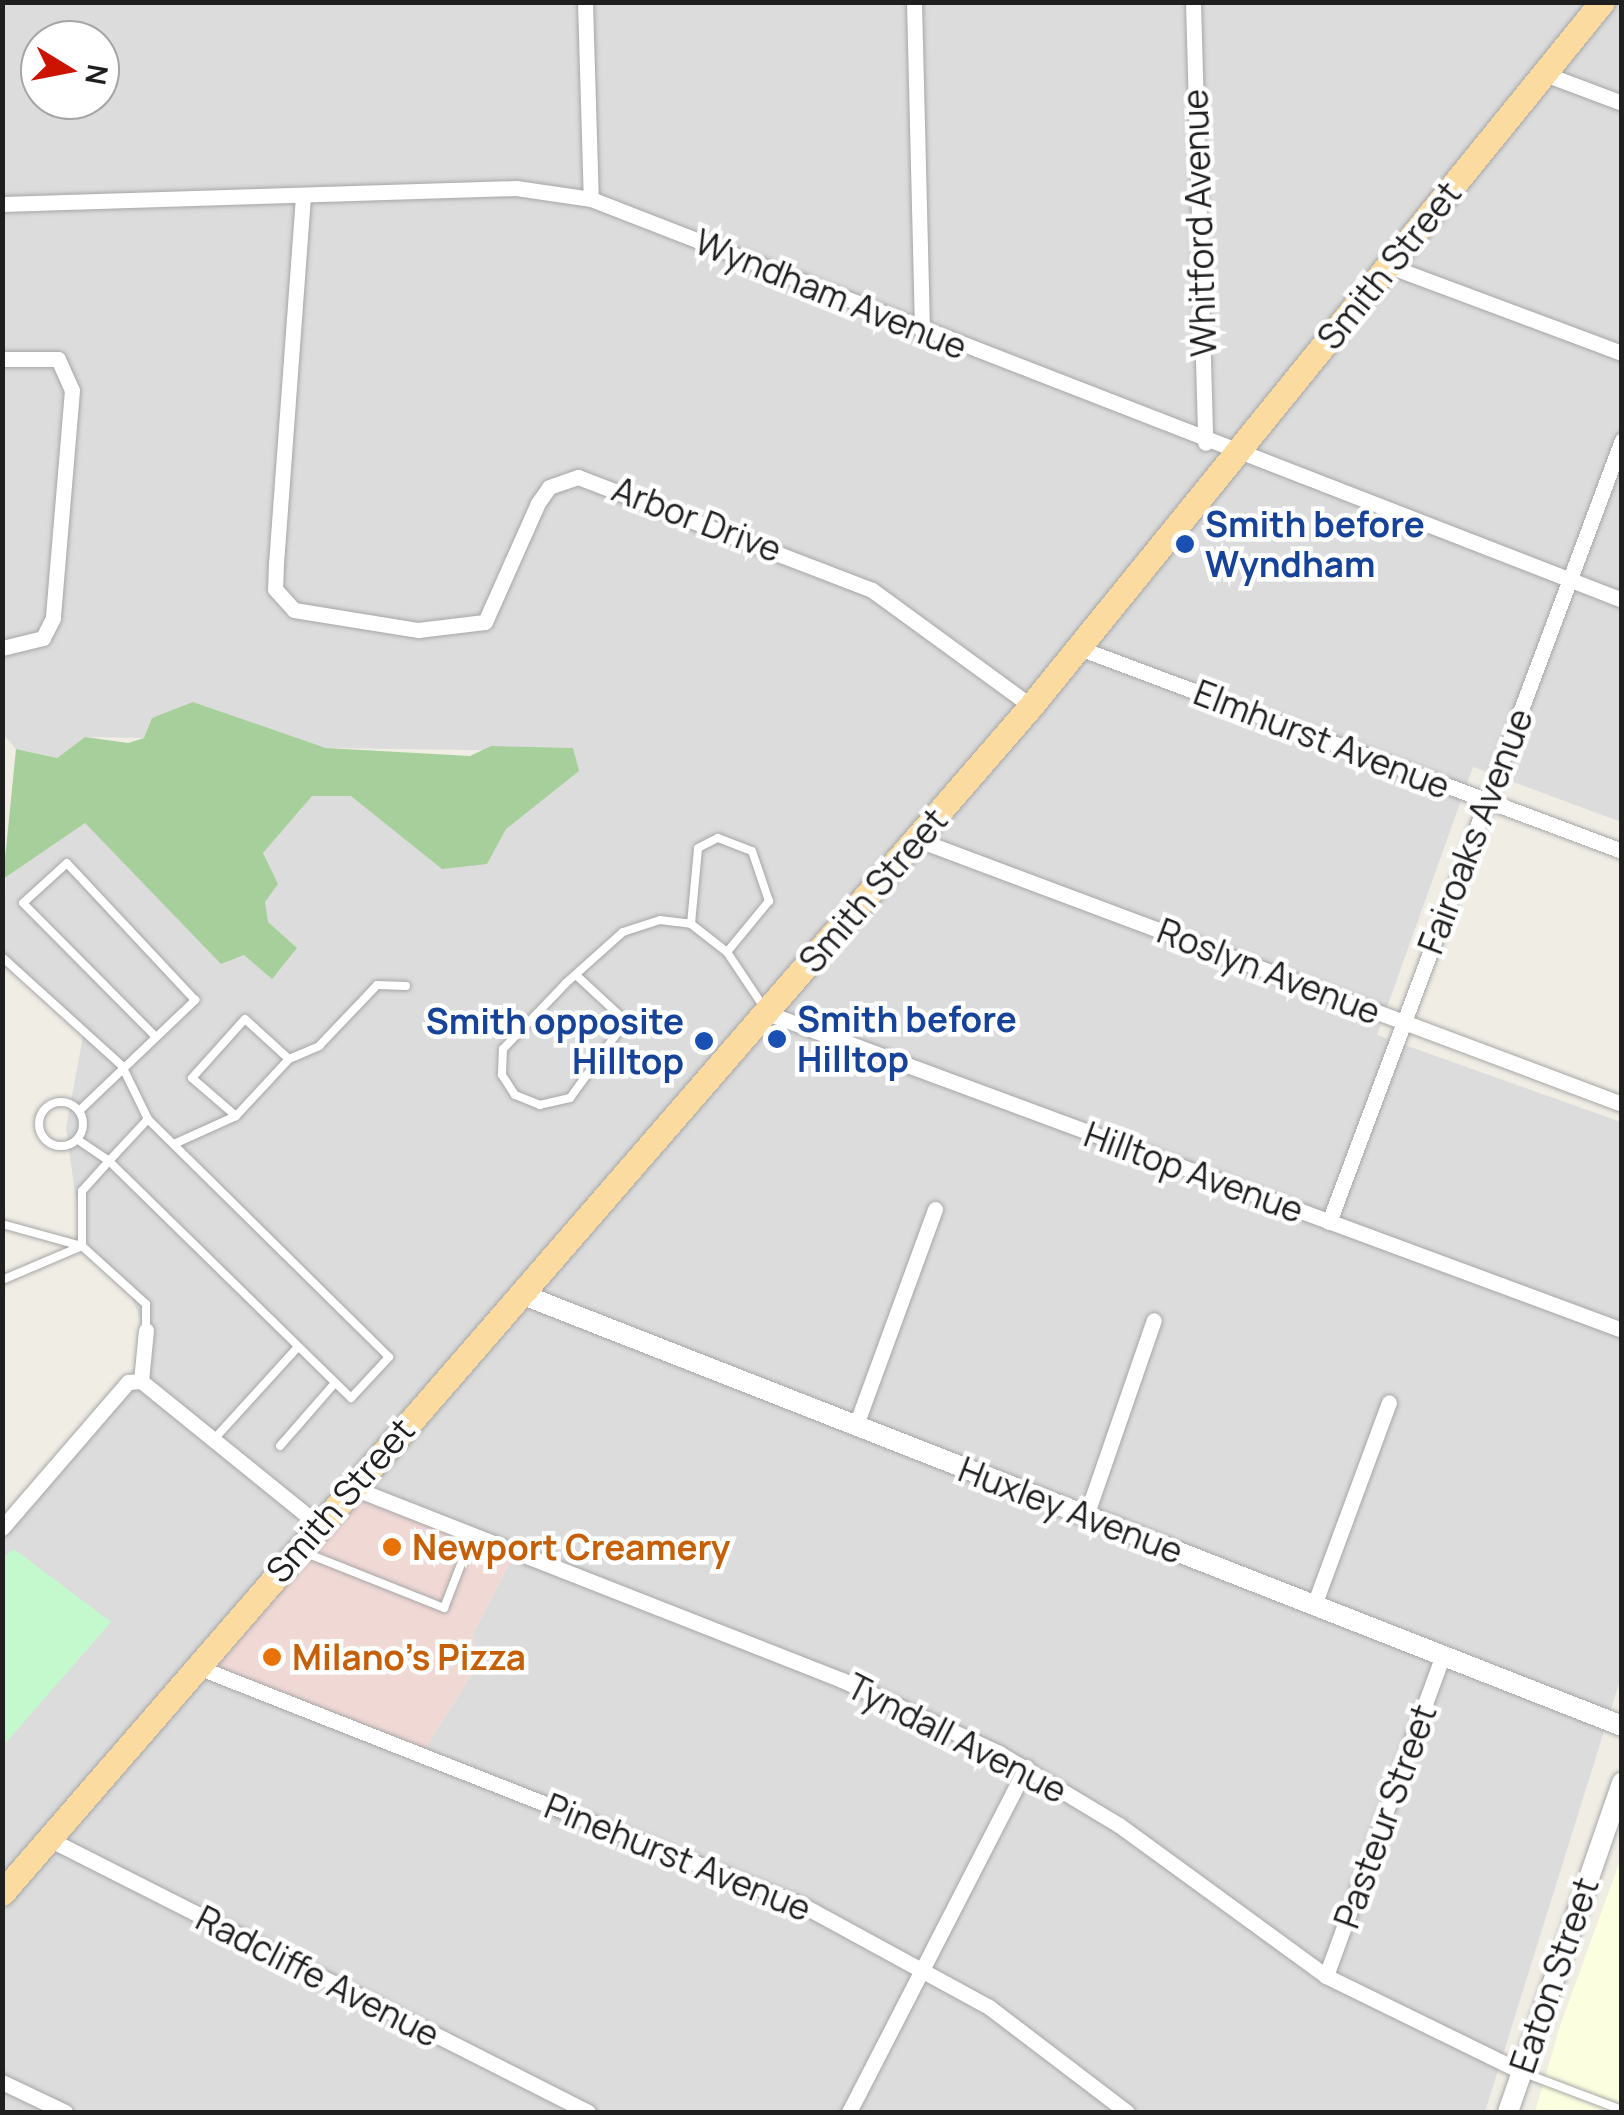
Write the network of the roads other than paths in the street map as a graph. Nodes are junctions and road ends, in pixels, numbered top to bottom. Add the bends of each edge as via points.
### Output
1 (585, 2) edge
2 (914, 2) edge
3 (1193, 2) edge
4 (1602, 2) edge
5 (1545, 74) junction
6 (1622, 102) edge
7 (303, 196) junction
8 (591, 199) junction
9 (2, 204) edge
10 (1388, 266) junction
11 (922, 331) junction
12 (1622, 353) edge
13 (2, 359) edge
14 (1622, 440) edge
15 (1206, 443) junction
16 (1236, 455) junction
17 (1569, 580) junction
18 (1622, 600) edge
19 (2, 648) edge
20 (1079, 648) junction
21 (1031, 706) junction
22 (1486, 800) junction
23 (916, 839) junction
24 (1622, 851) edge
25 (691, 924) junction
26 (728, 952) junction
27 (3, 957) edge
28 (576, 974) junction
29 (406, 986) dead end
30 (768, 1013) junction
31 (1404, 1022) junction
32 (154, 1035) junction
33 (289, 1059) junction
34 (122, 1066) junction
35 (1622, 1104) edge
36 (79, 1111) junction
37 (236, 1116) junction
38 (148, 1120) junction
39 (78, 1140) junction
40 (174, 1144) junction
41 (109, 1162) junction
42 (935, 1209) dead end
43 (1329, 1222) junction
44 (2, 1224) edge
45 (82, 1246) junction
46 (2, 1280) edge
47 (521, 1294) junction
48 (1154, 1320) dead end
49 (146, 1330) joint
50 (1622, 1330) edge
51 (298, 1347) junction
52 (141, 1380) junction
53 (335, 1383) junction
54 (1389, 1402) dead end
55 (856, 1425) junction
56 (216, 1437) junction
57 (280, 1446) dead end
58 (352, 1487) junction
59 (1086, 1516) junction
60 (318, 1525) junction
61 (2, 1528) edge
62 (473, 1535) junction
63 (297, 1549) junction
64 (1314, 1605) junction
65 (1443, 1656) junction
66 (194, 1666) junction
67 (1622, 1726) edge
68 (1026, 1767) junction
69 (1622, 1782) edge
70 (48, 1838) junction
71 (2, 1893) edge
72 (924, 1966) junction
73 (1326, 1976) junction
74 (1520, 2071) junction
75 (2, 2082) edge
76 (1622, 2110) edge
77 (65, 2112) edge
78 (588, 2112) edge
79 (849, 2112) edge
80 (1127, 2112) edge
81 (1508, 2112) edge

1 - 8 street
2 - 11 street
3 - 15 street, Whitford Avenue
4 - 5 main road, Smith Street
5 - 6 street
5 - 10 main road, Smith Street
7 - 8 street, Wyndham Avenue via 516,188
7 - 9 street, Wyndham Avenue
7 - 21 street, Arbor Drive via 276,563 276,589 294,610 418,630 485,622 538,503 549,487 578,477 872,590
8 - 11 street, Wyndham Avenue
10 - 12 street
10 - 16 main road, Smith Street
11 - 15 street, Wyndham Avenue
13 - 19 street via 58,360 72,390 53,618 43,638
14 - 17 street, Fairoaks Avenue
15 - 16 street, Wyndham Avenue
16 - 17 street, Wyndham Avenue
16 - 20 main road, Smith Street
17 - 18 street, Wyndham Avenue
17 - 22 street, Fairoaks Avenue
20 - 21 main road, Smith Street
20 - 22 street, Elmhurst Avenue
21 - 23 main road, Smith Street
22 - 24 street, Elmhurst Avenue
22 - 31 street, Fairoaks Avenue
23 - 30 main road, Smith Street
23 - 31 street, Roslyn Avenue
25 - 26 lane
25 - 26 lane via 698,848 718,838 752,850 768,901
25 - 28 lane via 660,920 622,932
26 - 30 lane
27 - 34 lane
28 - 28 lane via 503,1049 502,1074 515,1096 540,1105 570,1098 620,1029 618,1014
29 - 33 lane via 378,985 319,1046
30 - 43 street, Hilltop Avenue
30 - 47 main road, Smith Street
31 - 35 street, Roslyn Avenue
31 - 43 street, Fairoaks Avenue
32 - 32 lane via 195,1000 67,863 23,903
32 - 34 lane
33 - 37 lane
33 - 37 lane via 245,1019 192,1078
34 - 36 lane
34 - 38 lane
36 - 39 lane
36 - 39 lane via 53,1103 38,1126 56,1147
37 - 40 lane
38 - 40 lane
38 - 41 lane
39 - 41 lane
40 - 53 lane via 388,1357 350,1398
41 - 45 lane via 82,1191
41 - 51 lane
42 - 55 street
43 - 50 street, Hilltop Avenue
44 - 45 lane
45 - 46 lane
45 - 49 lane via 146,1304
47 - 55 street, Huxley Avenue
47 - 58 main road, Smith Street
48 - 59 street
49 - 52 street
51 - 53 lane
51 - 56 lane
52 - 56 street
52 - 61 street via 128,1382
53 - 57 lane
54 - 64 street
55 - 59 street, Huxley Avenue
56 - 60 street
58 - 60 main road, Smith Street
58 - 62 street, Tyndall Avenue
59 - 64 street, Huxley Avenue
60 - 63 main road, Smith Street
62 - 63 lane via 444,1608
62 - 68 street, Tyndall Avenue via 842,1680
63 - 66 main road, Smith Street
64 - 65 street, Huxley Avenue
65 - 67 street, Huxley Avenue
65 - 73 street, Pasteur Street
66 - 70 main road, Smith Street
66 - 72 street, Pinehurst Avenue via 802,1904
68 - 72 street
68 - 73 street, Tyndall Avenue
69 - 74 street, Eaton Street
70 - 71 main road, Smith Street
70 - 78 street, Radcliffe Avenue
72 - 79 street
72 - 80 street, Pinehurst Avenue
73 - 74 street, Tyndall Avenue
74 - 76 lane
74 - 81 street, Eaton Street
75 - 77 street

